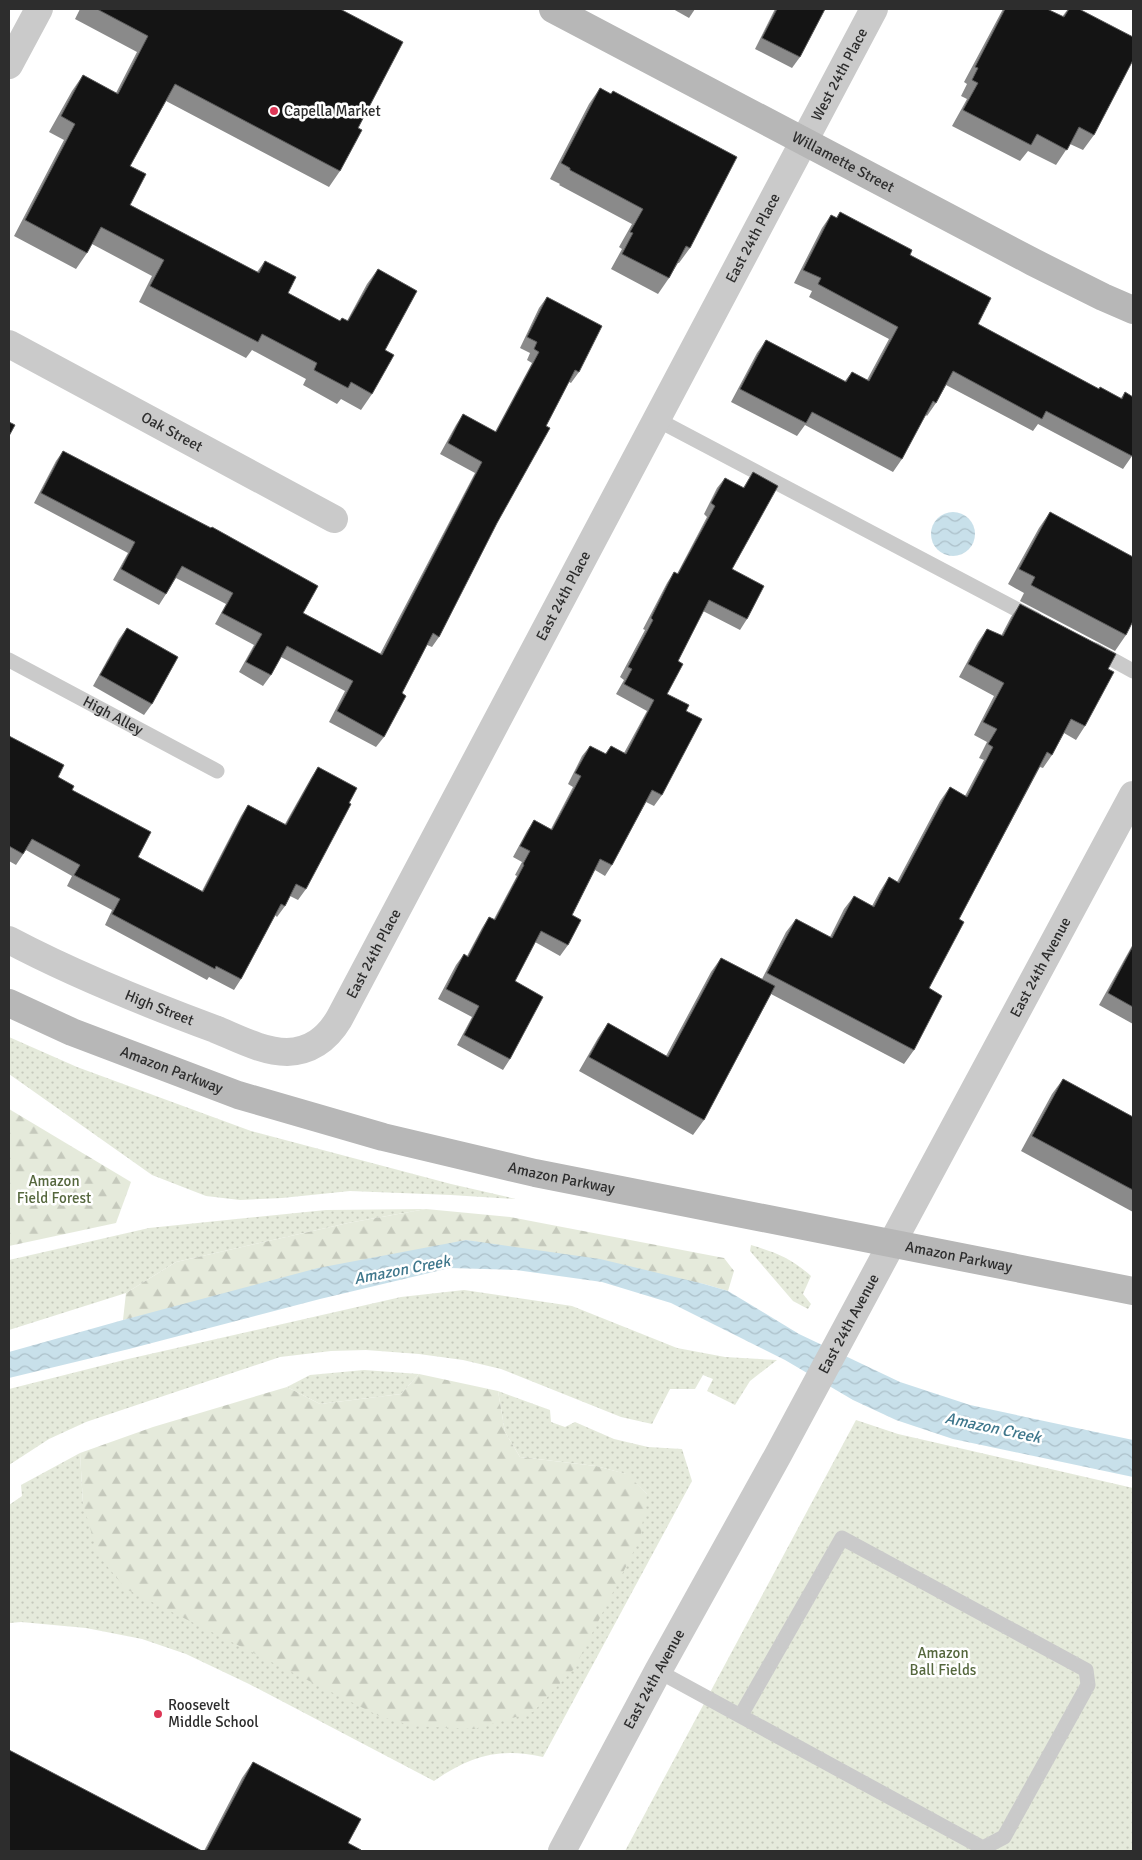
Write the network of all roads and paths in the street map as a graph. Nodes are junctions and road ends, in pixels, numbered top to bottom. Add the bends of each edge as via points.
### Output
1 (39, 9) edge
2 (553, 9) edge
3 (874, 9) edge
4 (15, 37) edge
5 (9, 65) edge
6 (805, 141) junction
7 (1133, 310) edge
8 (9, 344) edge
9 (656, 419) junction
10 (334, 518) dead end
11 (1048, 626) edge
12 (1083, 644) edge
13 (9, 660) edge
14 (1133, 670) edge
15 (217, 772) dead end
16 (1133, 795) edge
17 (9, 940) edge
18 (9, 1003) edge
19 (315, 1046) joint
20 (891, 1243) junction
21 (1133, 1291) edge
22 (658, 1671) junction
23 (741, 1715) junction
24 (562, 1851) edge

1 - 4 street
2 - 6 main road, Willamette Street
3 - 6 street, West 24th Place
4 - 5 street
6 - 7 main road, Willamette Street via 1033,262
6 - 9 street, East 24th Place
8 - 10 street, Oak Street
9 - 11 lane
9 - 19 street, East 24th Place via 339,1019
12 - 14 lane
13 - 15 lane, High Alley
16 - 20 street, East 24th Avenue
17 - 19 street, High Street via 138,1000 264,1048 287,1052
18 - 20 main road, Amazon Parkway via 72,1032 238,1095 383,1137 535,1173
20 - 21 main road, Amazon Parkway
20 - 22 street, East 24th Avenue
22 - 23 lane
22 - 24 street, East 24th Avenue
23 - 23 lane via 983,1848 1004,1837 1088,1685 1086,1670 842,1538

